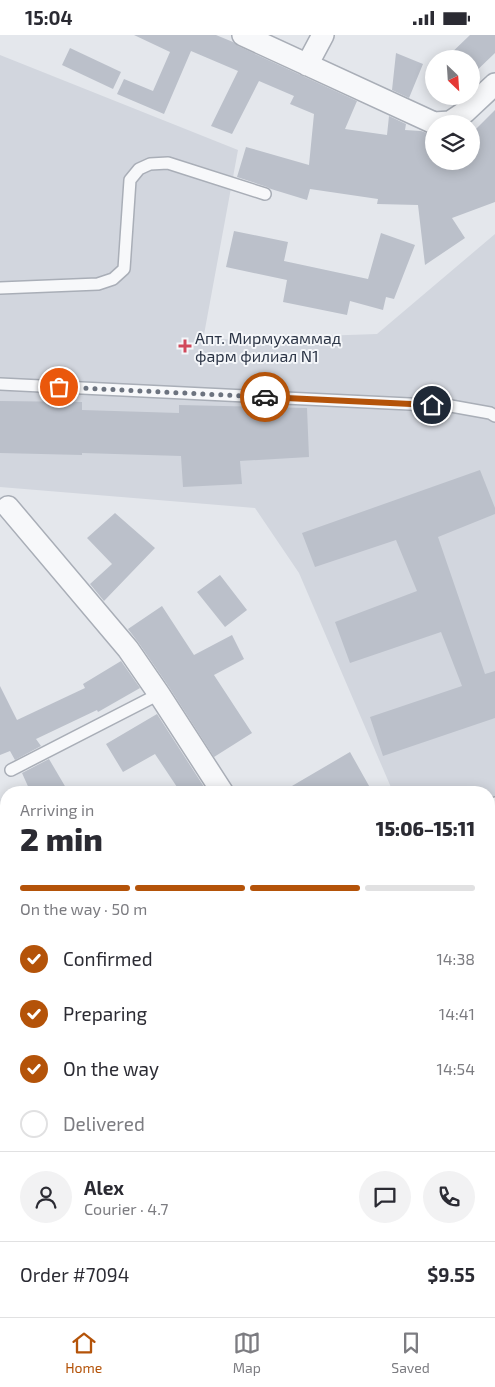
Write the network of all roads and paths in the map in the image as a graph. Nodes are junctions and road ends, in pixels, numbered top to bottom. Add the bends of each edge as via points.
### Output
1 (243, 35) edge
2 (323, 35) edge
3 (308, 65) junction
4 (495, 83) edge
5 (265, 194) dead end
6 (0, 288) edge
7 (0, 384) edge
8 (495, 417) edge
9 (8, 507) dead end
10 (159, 694) junction
11 (11, 770) dead end
12 (218, 786) edge

1 - 3 street
2 - 3 street
3 - 4 street via 434,123 450,121 465,113
5 - 6 lane via 168,163 150,164 139,169 130,180 124,269 113,279 98,284
7 - 8 lane via 451,406 490,413
9 - 10 street via 128,649
10 - 11 lane
10 - 12 street

